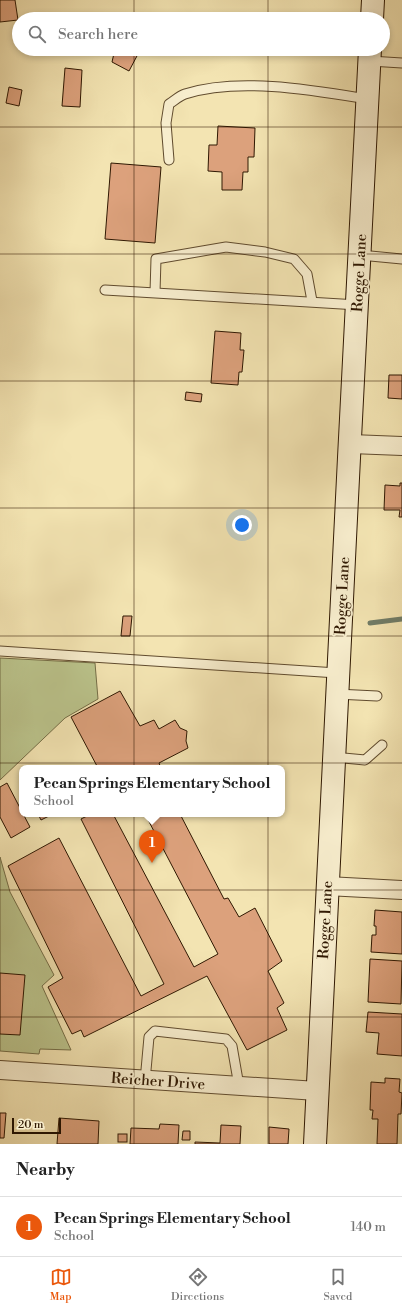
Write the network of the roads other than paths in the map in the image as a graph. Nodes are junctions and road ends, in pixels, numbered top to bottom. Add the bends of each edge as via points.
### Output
1 (373, 0) edge
2 (372, 12) edge
3 (370, 56) edge
4 (374, 56) edge
5 (402, 63) edge
6 (367, 99) junction
7 (169, 160) dead end
8 (360, 255) junction
9 (402, 259) edge
10 (105, 290) dead end
11 (155, 292) junction
12 (312, 301) junction
13 (358, 305) junction
14 (351, 444) junction
15 (402, 446) edge
16 (0, 651) edge
17 (336, 684) junction
18 (377, 696) dead end
19 (382, 745) dead end
20 (332, 757) junction
21 (327, 886) junction
22 (402, 890) edge
23 (0, 1070) edge
24 (145, 1080) junction
25 (239, 1086) junction
26 (317, 1091) junction
27 (314, 1144) edge

1 - 2 street
3 - 6 street, Rogge Lane
4 - 5 lane
6 - 7 lane via 260,86 208,89 183,95 169,104 166,123
6 - 8 street, Rogge Lane
8 - 9 lane
8 - 13 street, Rogge Lane
10 - 11 lane
11 - 12 lane
11 - 12 lane via 156,259 226,247 294,259 307,274
12 - 13 lane
13 - 14 street, Rogge Lane
14 - 15 street
14 - 17 street, Rogge Lane
16 - 17 lane
17 - 18 lane
17 - 20 street, Rogge Lane
19 - 20 lane via 365,760
20 - 21 street, Rogge Lane
21 - 22 street
21 - 26 street, Rogge Lane
23 - 24 street, Reicher Drive
24 - 25 street, Reicher Drive
24 - 25 lane via 149,1036 155,1031 226,1039 232,1046
25 - 26 street, Reicher Drive
26 - 27 street, Rogge Lane

